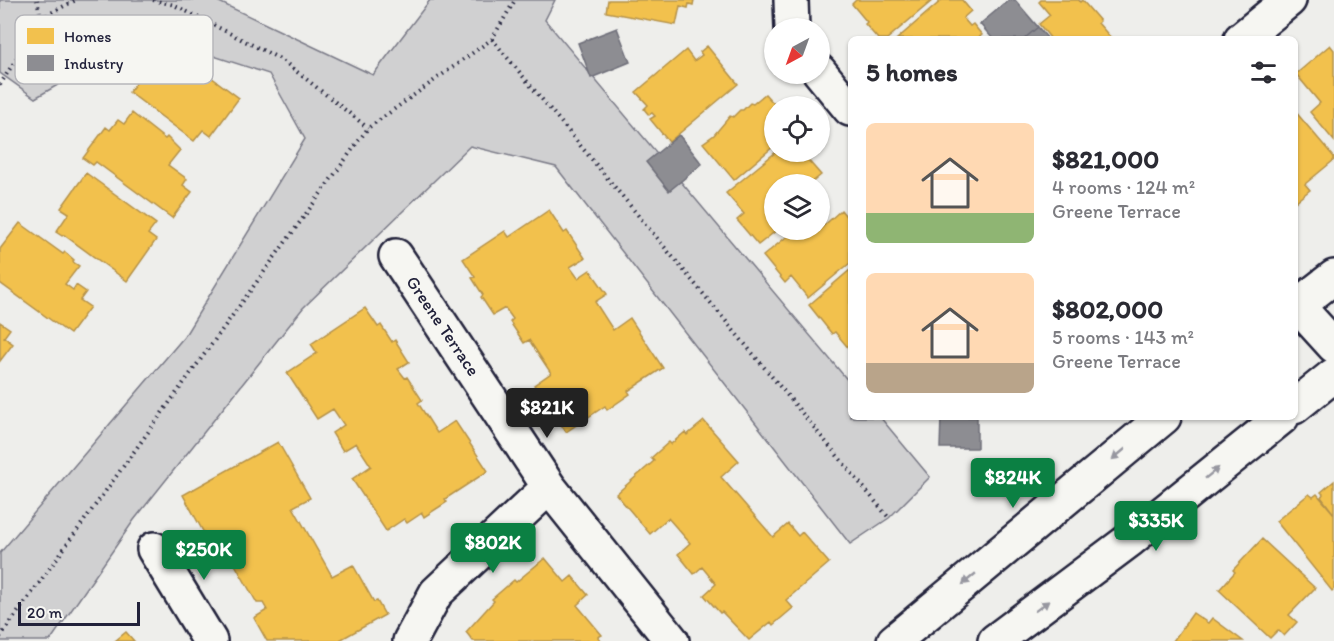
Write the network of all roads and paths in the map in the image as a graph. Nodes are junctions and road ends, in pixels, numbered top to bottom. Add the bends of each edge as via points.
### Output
1 (37, 0) edge
2 (76, 0) edge
3 (153, 0) edge
4 (515, 0) edge
5 (791, 0) edge
6 (1289, 0) edge
7 (40, 15) edge
8 (47, 15) edge
9 (194, 15) edge
10 (792, 18) edge
11 (213, 25) edge
12 (1244, 36) edge
13 (492, 39) junction
14 (15, 60) edge
15 (830, 84) edge
16 (0, 85) edge
17 (848, 107) edge
18 (368, 128) junction
19 (396, 256) dead end
20 (1334, 277) edge
21 (1298, 304) edge
22 (1298, 307) edge
23 (1334, 346) edge
24 (1334, 375) edge
25 (1298, 404) edge
26 (1160, 420) edge
27 (1278, 420) edge
28 (549, 487) junction
29 (889, 518) dead end
30 (154, 549) dead end
31 (0, 637) edge
32 (210, 641) edge
33 (410, 641) edge
34 (672, 641) edge
35 (894, 641) edge
36 (995, 641) edge

1 - 7 path
2 - 8 path
3 - 9 path
4 - 13 path
5 - 10 street
6 - 12 street
11 - 18 path via 282,60
13 - 18 path
13 - 29 path
14 - 16 path
15 - 17 street
18 - 31 path
19 - 28 street, Greene Terrace
20 - 21 street
22 - 23 street
24 - 25 street
26 -> 35 street
36 -> 27 street via 1131,539
28 - 33 street via 436,593
28 - 34 street, Greene Terrace
30 - 32 street

